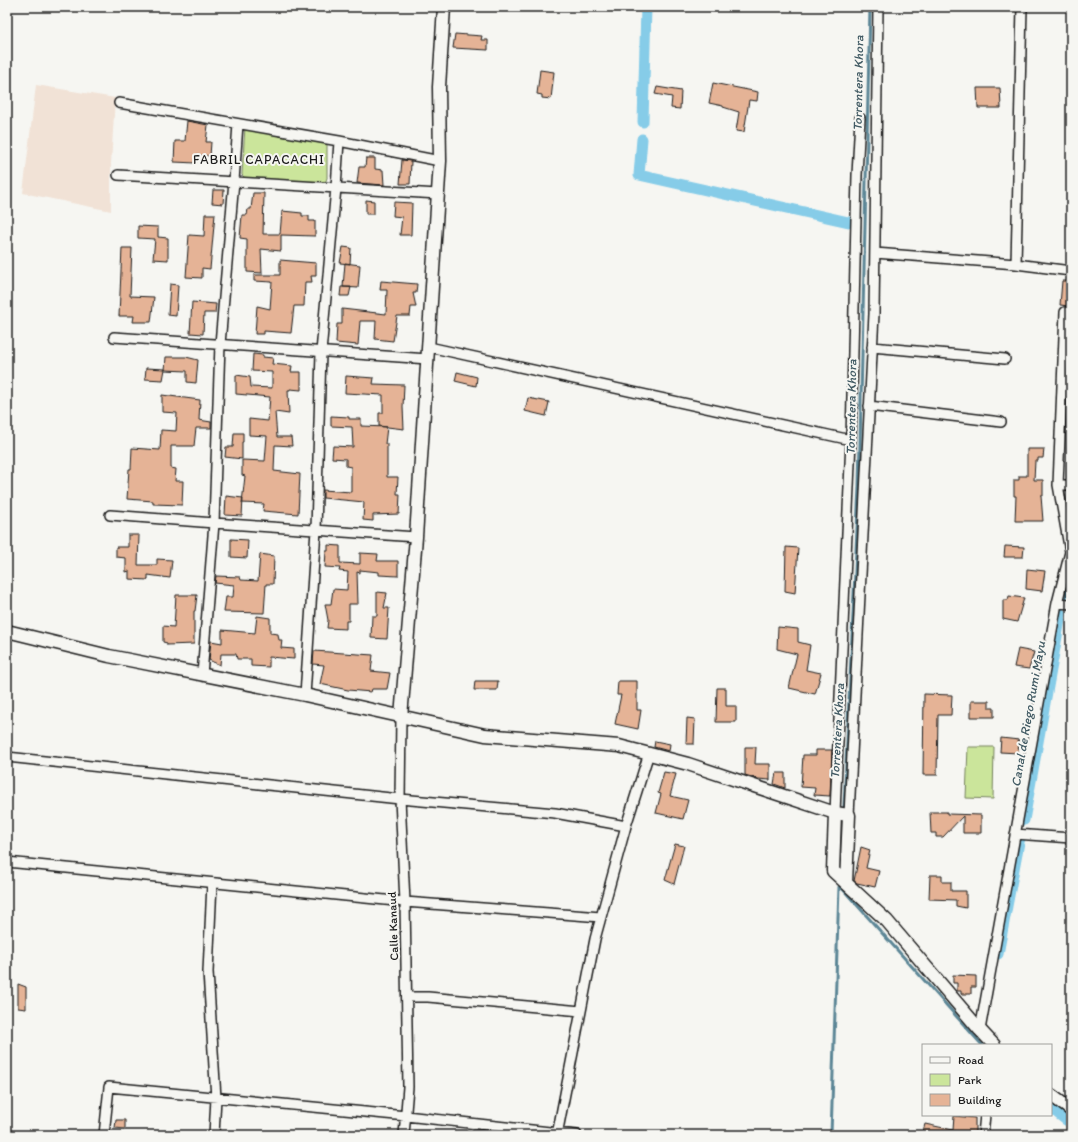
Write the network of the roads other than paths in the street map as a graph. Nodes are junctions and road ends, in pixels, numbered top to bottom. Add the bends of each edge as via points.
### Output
1 (444, 7) edge
2 (878, 7) edge
3 (1022, 7) edge
4 (119, 103) dead end
5 (860, 118) dead end
6 (238, 124) junction
7 (338, 141) junction
8 (440, 161) junction
9 (118, 176) dead end
10 (234, 181) junction
11 (336, 188) junction
12 (438, 194) junction
13 (874, 253) junction
14 (1016, 264) junction
15 (1071, 271) edge
16 (1071, 313) edge
17 (114, 337) dead end
18 (220, 344) junction
19 (872, 346) junction
20 (321, 352) junction
21 (428, 353) junction
22 (1005, 359) dead end
23 (869, 406) junction
24 (1001, 422) dead end
25 (851, 440) junction
26 (1058, 485) junction
27 (1071, 485) edge
28 (110, 515) dead end
29 (214, 524) junction
30 (316, 530) junction
31 (416, 537) junction
32 (1071, 550) edge
33 (1057, 604) junction
34 (1071, 604) edge
35 (7, 631) edge
36 (202, 675) junction
37 (305, 695) junction
38 (401, 717) junction
39 (649, 753) junction
40 (7, 757) edge
41 (400, 799) junction
42 (835, 813) junction
43 (849, 815) junction
44 (626, 826) junction
45 (1015, 834) junction
46 (1071, 838) edge
47 (7, 862) edge
48 (212, 883) junction
49 (846, 883) junction
50 (405, 902) junction
51 (601, 917) junction
52 (407, 997) junction
53 (581, 1011) junction
54 (980, 1030) junction
55 (991, 1044) edge
56 (1052, 1096) edge
57 (216, 1098) junction
58 (1071, 1110) edge
59 (406, 1116) junction
60 (985, 1116) edge
61 (557, 1134) edge
62 (104, 1135) edge
63 (214, 1135) edge
64 (404, 1135) edge
65 (576, 1135) edge
66 (983, 1135) edge

1 - 8 street via 439,87
2 - 13 street
3 - 14 street
4 - 6 street
5 - 25 street
6 - 7 street
6 - 10 street
7 - 8 street
7 - 11 street
8 - 12 street
9 - 10 street
10 - 11 street
10 - 18 street
11 - 12 street
11 - 20 street
12 - 21 street
13 - 14 street
13 - 19 street
14 - 15 street
16 - 26 street via 1065,312
17 - 18 street
18 - 20 street
18 - 29 street
19 - 22 street
19 - 23 street
20 - 21 street
20 - 30 street
21 - 25 street
21 - 31 street
23 - 24 street
23 - 43 street
25 - 42 street
26 - 27 street
26 - 32 street
28 - 29 street
29 - 30 street
29 - 36 street
30 - 31 street
30 - 37 street
31 - 38 street
32 - 33 street
33 - 34 street
33 - 45 street
35 - 36 street via 108,656
36 - 37 street
37 - 38 street
38 - 39 street via 485,735 620,746
38 - 41 street, Calle Kanaud
39 - 42 street
39 - 44 street
40 - 41 street
41 - 44 street via 555,813
41 - 50 street, Calle Kanaud
42 - 43 street
42 - 49 street via 833,871
43 - 49 street
44 - 51 street
45 - 46 street
45 - 54 street
47 - 48 street
48 - 50 street
48 - 57 street via 208,972
49 - 54 street via 887,920
50 - 51 street
50 - 52 street, Calle Kanaud
51 - 53 street
52 - 53 street
52 - 59 street, Calle Kanaud
53 - 61 street
54 - 55 street
56 - 58 street
57 - 59 street
57 - 62 street via 108,1087
57 - 63 street
59 - 61 street
59 - 64 street, Calle Kanaud
60 - 66 street
61 - 65 street

